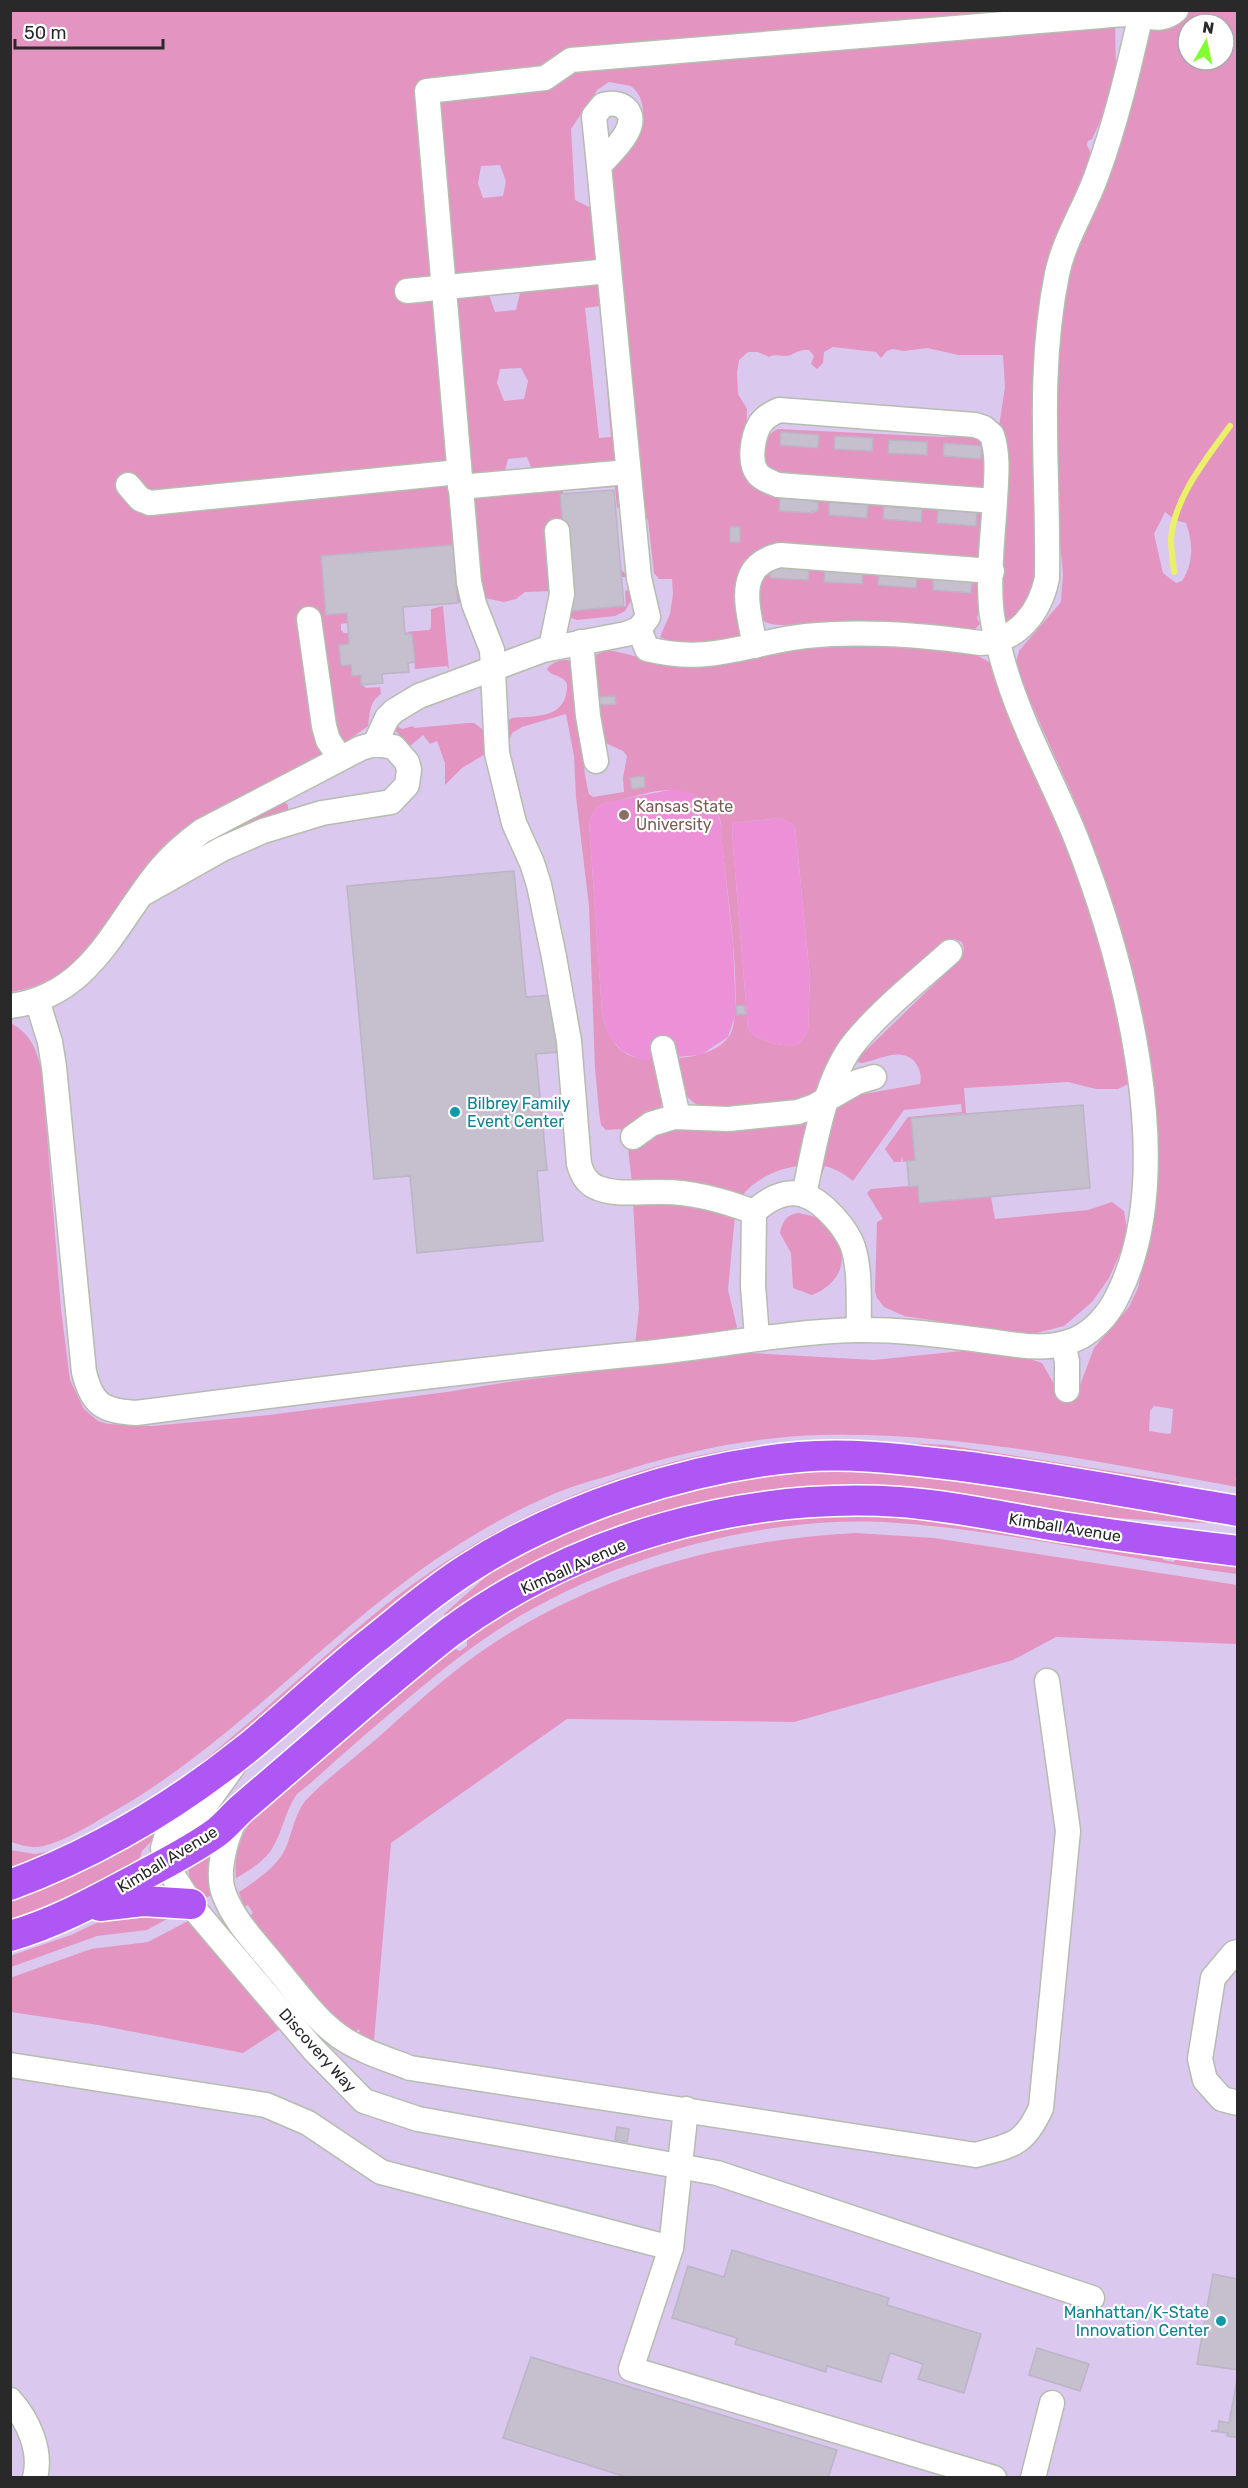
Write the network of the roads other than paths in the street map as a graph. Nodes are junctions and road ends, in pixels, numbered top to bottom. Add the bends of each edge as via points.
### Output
1 (1176, 10) edge
2 (1131, 13) edge
3 (598, 166) dead end
4 (609, 271) junction
5 (443, 288) junction
6 (407, 291) dead end
7 (628, 472) junction
8 (460, 479) junction
9 (128, 485) dead end
10 (994, 501) junction
11 (557, 531) dead end
12 (992, 571) junction
13 (309, 619) dead end
14 (639, 629) junction
15 (581, 642) junction
16 (998, 642) junction
17 (754, 646) junction
18 (551, 648) junction
19 (494, 668) junction
20 (375, 744) junction
21 (340, 758) junction
22 (596, 760) dead end
23 (144, 893) junction
24 (950, 952) dead end
25 (37, 1000) junction
26 (10, 1006) edge
27 (663, 1047) dead end
28 (874, 1077) dead end
29 (828, 1098) junction
30 (678, 1117) junction
31 (633, 1137) dead end
32 (804, 1195) junction
33 (754, 1212) junction
34 (860, 1330) junction
35 (757, 1337) junction
36 (1063, 1344) junction
37 (1067, 1390) dead end
38 (1238, 1510) edge
39 (1238, 1539) edge
40 (1153, 1541) junction
41 (1238, 1551) edge
42 (1047, 1682) dead end
43 (246, 1749) junction
44 (240, 1810) junction
45 (165, 1863) junction
46 (10, 1885) edge
47 (191, 1904) junction
48 (76, 1911) junction
49 (10, 1936) edge
50 (1238, 1952) edge
51 (313, 2049) junction
52 (10, 2064) edge
53 (410, 2068) junction
54 (1238, 2103) edge
55 (686, 2109) junction
56 (678, 2165) junction
57 (671, 2248) junction
58 (1092, 2298) dead end
59 (10, 2400) edge
60 (1052, 2403) dead end
61 (35, 2478) edge
62 (994, 2478) edge
63 (1033, 2478) edge

1 - 2 street via 1159,19
2 - 5 street via 571,60 545,78 430,89 427,94
2 - 16 street via 1127,76 1095,179 1058,270 1051,310 1044,407 1047,578 1042,598 1014,633
3 - 4 street
4 - 5 street
4 - 7 street
5 - 6 street
5 - 8 street
7 - 8 street
7 - 14 street via 639,578 648,617
8 - 9 street via 150,503 140,499
8 - 19 street via 469,582 487,633
10 - 10 street via 778,485 756,472 755,438 761,423 779,410 975,424 992,435 995,445
10 - 12 street
11 - 18 street via 562,594
12 - 16 street via 991,608
12 - 17 street via 780,555 767,558 757,565 747,587
13 - 21 street via 324,726
14 - 15 street
14 - 17 street via 647,649 662,653 700,656
15 - 18 street
15 - 22 street
16 - 17 street via 846,632
16 - 36 street via 1023,716 1091,879 1122,982 1142,1086 1142,1208 1130,1268 1098,1324 1082,1337
18 - 19 street
19 - 20 street via 406,703 387,718
19 - 33 street via 497,753 514,823 536,874 554,957 569,1041 577,1150 583,1176 599,1189 612,1192 698,1195
20 - 21 street
20 - 23 street via 394,747 407,762 407,785 391,802 322,813 263,831
21 - 23 street via 202,831 160,869
23 - 25 street via 83,973
24 - 29 street via 860,1036 842,1064
25 - 26 street
25 - 35 street via 54,1067 84,1372 88,1391 99,1405 116,1412 136,1413 703,1347
27 - 30 street
28 - 29 street
29 - 30 street via 815,1106 779,1115
29 - 32 street
30 - 31 street via 659,1120
32 - 33 street via 776,1197
32 - 34 street via 845,1229 854,1249
33 - 35 street
34 - 35 street
34 - 36 street via 1034,1347
36 - 37 street
38 - 43 main road via 920,1461 800,1456 716,1470 574,1514 469,1567 361,1650
39 - 40 main road
40 - 41 main road, Kimball Avenue
40 - 44 main road, Kimball Avenue via 975,1511 850,1500 728,1512 682,1523 547,1574 461,1625
42 - 55 street, Discovery Way via 1068,1831 1041,2108 1032,2127 1013,2145 976,2155
43 - 45 street via 201,1811 167,1834 163,1848
43 - 46 main road via 193,1789 114,1839
44 - 45 main road, Kimball Avenue via 217,1832
44 - 53 street, Discovery Way via 227,1836 222,1881 223,1893 246,1932 307,2007 340,2036
45 - 47 street, Discovery Way
45 - 48 main road, Kimball Avenue
47 - 48 main road via 137,1901
47 - 51 street, Discovery Way
48 - 49 main road, Kimball Avenue
50 - 54 street via 1213,1978 1200,2059 1205,2080 1222,2099
51 - 53 street via 352,2064 386,2070
51 - 56 street, Discovery Way via 364,2101 418,2119
52 - 57 street via 266,2105 308,2123 381,2172
53 - 55 street, Discovery Way
55 - 56 street
56 - 57 street
56 - 58 street, Discovery Way via 717,2173
57 - 62 street via 631,2369
59 - 61 street via 25,2417 34,2444
60 - 63 street

